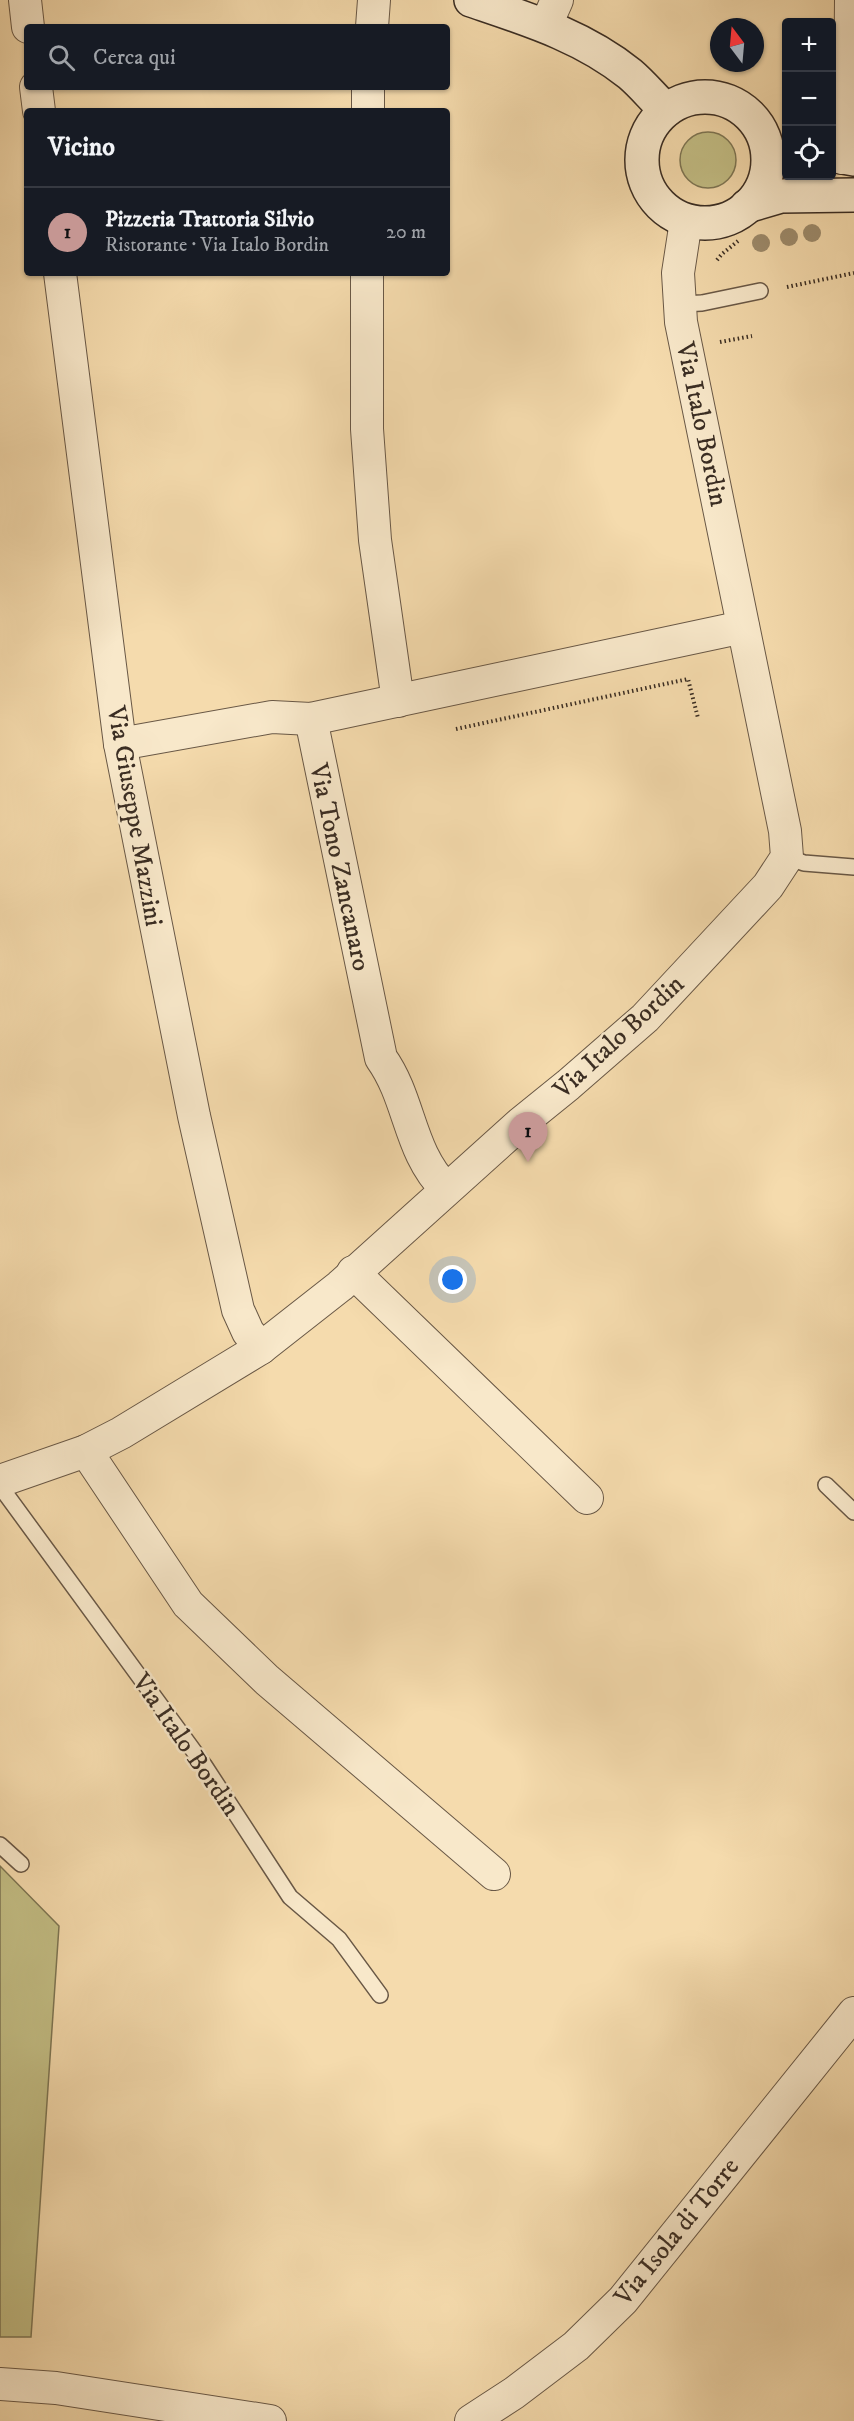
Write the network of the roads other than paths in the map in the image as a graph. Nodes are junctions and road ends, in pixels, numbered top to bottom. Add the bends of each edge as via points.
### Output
1 (25, 0) edge
2 (374, 0) edge
3 (471, 0) edge
4 (851, 0) edge
5 (552, 13) edge
6 (28, 24) edge
7 (372, 24) edge
8 (36, 90) edge
9 (368, 90) edge
10 (39, 108) edge
11 (368, 108) edge
12 (666, 110) junction
13 (757, 125) junction
14 (782, 143) edge
15 (843, 157) edge
16 (854, 195) edge
17 (747, 206) junction
18 (686, 220) junction
19 (60, 276) edge
20 (368, 276) edge
21 (760, 291) road end
22 (680, 304) junction
23 (743, 627) junction
24 (398, 701) junction
25 (311, 719) junction
26 (120, 744) junction
27 (787, 857) junction
28 (854, 867) edge
29 (446, 1189) junction
30 (354, 1272) junction
31 (261, 1348) junction
32 (86, 1451) junction
33 (0, 1481) edge
34 (826, 1485) dead end
35 (0, 1486) edge
36 (586, 1498) dead end
37 (854, 1512) edge
38 (0, 1845) edge
39 (21, 1864) dead end
40 (494, 1874) dead end
41 (380, 1995) dead end
42 (854, 2013) edge
43 (0, 2384) edge
44 (270, 2421) edge
45 (471, 2421) edge

1 - 6 street
2 - 7 street
3 - 5 main road
4 - 15 street via 850,115
5 - 12 main road via 630,75
8 - 10 street
9 - 11 street
12 - 13 main road via 681,101 715,98 746,112
12 - 18 main road via 652,124 641,162 654,198 668,212
13 - 14 main road
13 - 17 main road via 768,158 766,176
16 - 17 main road via 781,196
17 - 18 main road via 718,222
18 - 22 street, Via Italo Bordin via 678,273
19 - 26 street, Via Giuseppe Mazzini
20 - 24 street via 367,429 375,540
21 - 22 lane
22 - 23 street, Via Italo Bordin
23 - 24 street
23 - 27 street, Via Italo Bordin
24 - 25 street
25 - 26 street via 272,717
25 - 29 street, Via Tono Zancanaro via 381,1058 393,1075 418,1148 432,1176
26 - 31 street, Via Giuseppe Mazzini via 194,1116 238,1310
27 - 28 lane
27 - 29 street, Via Italo Bordin via 768,886 645,1018
29 - 30 street, Via Italo Bordin
30 - 31 street, Via Italo Bordin
30 - 36 street
31 - 32 street, Via Italo Bordin
32 - 33 street, Via Italo Bordin
32 - 40 street via 188,1604 267,1680
34 - 37 lane
35 - 41 lane, Via Italo Bordin via 204,1764 290,1897 339,1939
38 - 39 lane
42 - 45 street, Via Isola di Torre via 623,2300 576,2346
43 - 44 street via 56,2388

